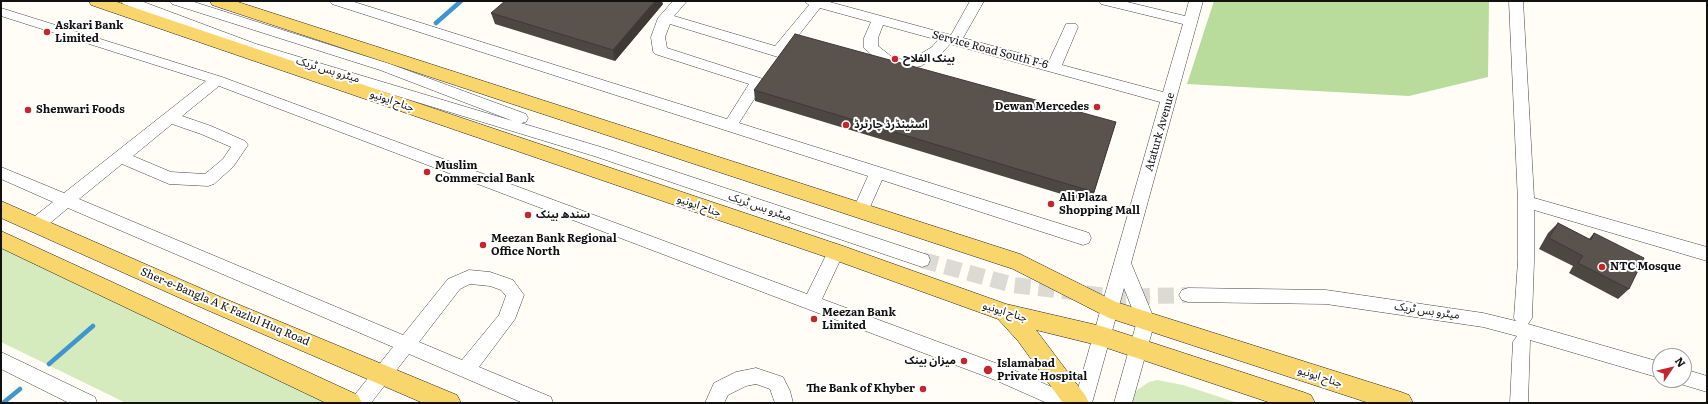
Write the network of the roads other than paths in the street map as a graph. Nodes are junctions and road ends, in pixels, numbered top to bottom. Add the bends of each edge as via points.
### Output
1 (97, 1) edge
2 (128, 1) edge
3 (177, 1) edge
4 (218, 1) edge
5 (337, 1) edge
6 (680, 1) edge
7 (977, 1) edge
8 (1106, 1) edge
9 (1196, 1) edge
10 (1516, 1) edge
11 (814, 2) edge
12 (1, 12) edge
13 (665, 18) junction
14 (879, 20) junction
15 (1190, 22) junction
16 (1071, 27) dead end
17 (951, 39) junction
18 (1054, 67) junction
19 (217, 80) junction
20 (1169, 99) junction
21 (170, 118) junction
22 (730, 126) junction
23 (599, 152) junction
24 (121, 157) junction
25 (1, 173) edge
26 (877, 173) junction
27 (67, 200) junction
28 (1526, 202) junction
29 (1, 209) edge
30 (860, 212) junction
31 (37, 224) junction
32 (1083, 238) dead end
33 (1, 239) edge
34 (836, 252) junction
35 (1707, 254) edge
36 (922, 260) tunnel mouth
37 (1122, 262) junction
38 (1188, 295) tunnel mouth
39 (812, 302) junction
40 (1109, 309) junction
41 (1006, 314) junction
42 (1523, 318) dead end
43 (1146, 321) junction
44 (1101, 336) junction
45 (1522, 342) dead end
46 (408, 345) junction
47 (1138, 349) junction
48 (1, 360) edge
49 (1652, 368) edge
50 (465, 370) junction
51 (384, 374) junction
52 (1692, 379) edge
53 (1707, 384) edge
54 (1268, 397) edge
55 (88, 403) edge
56 (350, 403) edge
57 (360, 403) edge
58 (449, 403) edge
59 (544, 403) edge
60 (714, 403) edge
61 (784, 403) edge
62 (1067, 403) edge
63 (1077, 403) edge
64 (1083, 403) edge
65 (1123, 403) edge
66 (1303, 403) edge
67 (1401, 403) edge
68 (1519, 403) edge

1 - 34 main road, جناح ایونیو
2 - 23 street, میٹرو بس ٹریک via 251,47
3 - 23 street, میٹرو بس ٹریک via 385,68 521,118
4 - 30 main road, جناح ایونیو
5 - 22 street
6 - 13 street
7 - 17 street
8 - 15 street
9 - 15 street, Ataturk Avenue
10 - 28 street
11 - 13 street via 778,52
11 - 14 street, Service Road South F-6
12 - 19 street
13 - 22 street via 658,36 660,51 758,82
14 - 17 street, Service Road South F-6
14 - 17 street via 871,38 871,48 887,61 904,65 916,63
15 - 20 street, Ataturk Avenue
16 - 18 street
17 - 18 street, Service Road South F-6
18 - 20 street, Service Road South F-6
19 - 21 street
19 - 39 street
20 - 37 street, Ataturk Avenue
21 - 24 street
21 - 24 street via 240,145 228,163 208,180 169,178
22 - 26 street
23 - 36 street, میٹرو بس ٹریک
24 - 27 street
25 - 27 street
26 - 30 street
26 - 32 street
27 - 31 street
27 - 46 street
28 - 35 street
28 - 42 street
29 - 31 main road, Sher-e-Bangla A K Fazlul Huq Road
30 - 40 main road, جناح ایونیو via 1020,263
31 - 51 main road, Sher-e-Bangla A K Fazlul Huq Road via 215,304
33 - 56 main road
34 - 39 street
34 - 41 main road, جناح ایونیو
37 - 40 street, Ataturk Avenue
37 - 43 street
38 - 49 street, میٹرو بس ٹریک via 1326,297 1483,320
39 - 62 street via 1002,374
40 - 43 main road, جناح ایونیو
40 - 44 street, Ataturk Avenue
41 - 44 main road, جناح ایونیو
41 - 63 main road via 1026,334
43 - 47 street
43 - 67 main road, جناح ایونیو
44 - 47 main road, جناح ایونیو
44 - 64 street, Ataturk Avenue
45 - 68 street
46 - 50 street
46 - 50 street via 454,284 469,277 490,279 507,285 515,295 506,319
46 - 51 street
47 - 54 main road, جناح ایونیو
47 - 65 street
48 - 55 street
50 - 59 street
51 - 57 street
51 - 58 main road, Sher-e-Bangla A K Fazlul Huq Road
52 - 53 street
54 - 66 main road, جناح ایونیو
60 - 61 street via 721,389 743,378 756,376 776,383

